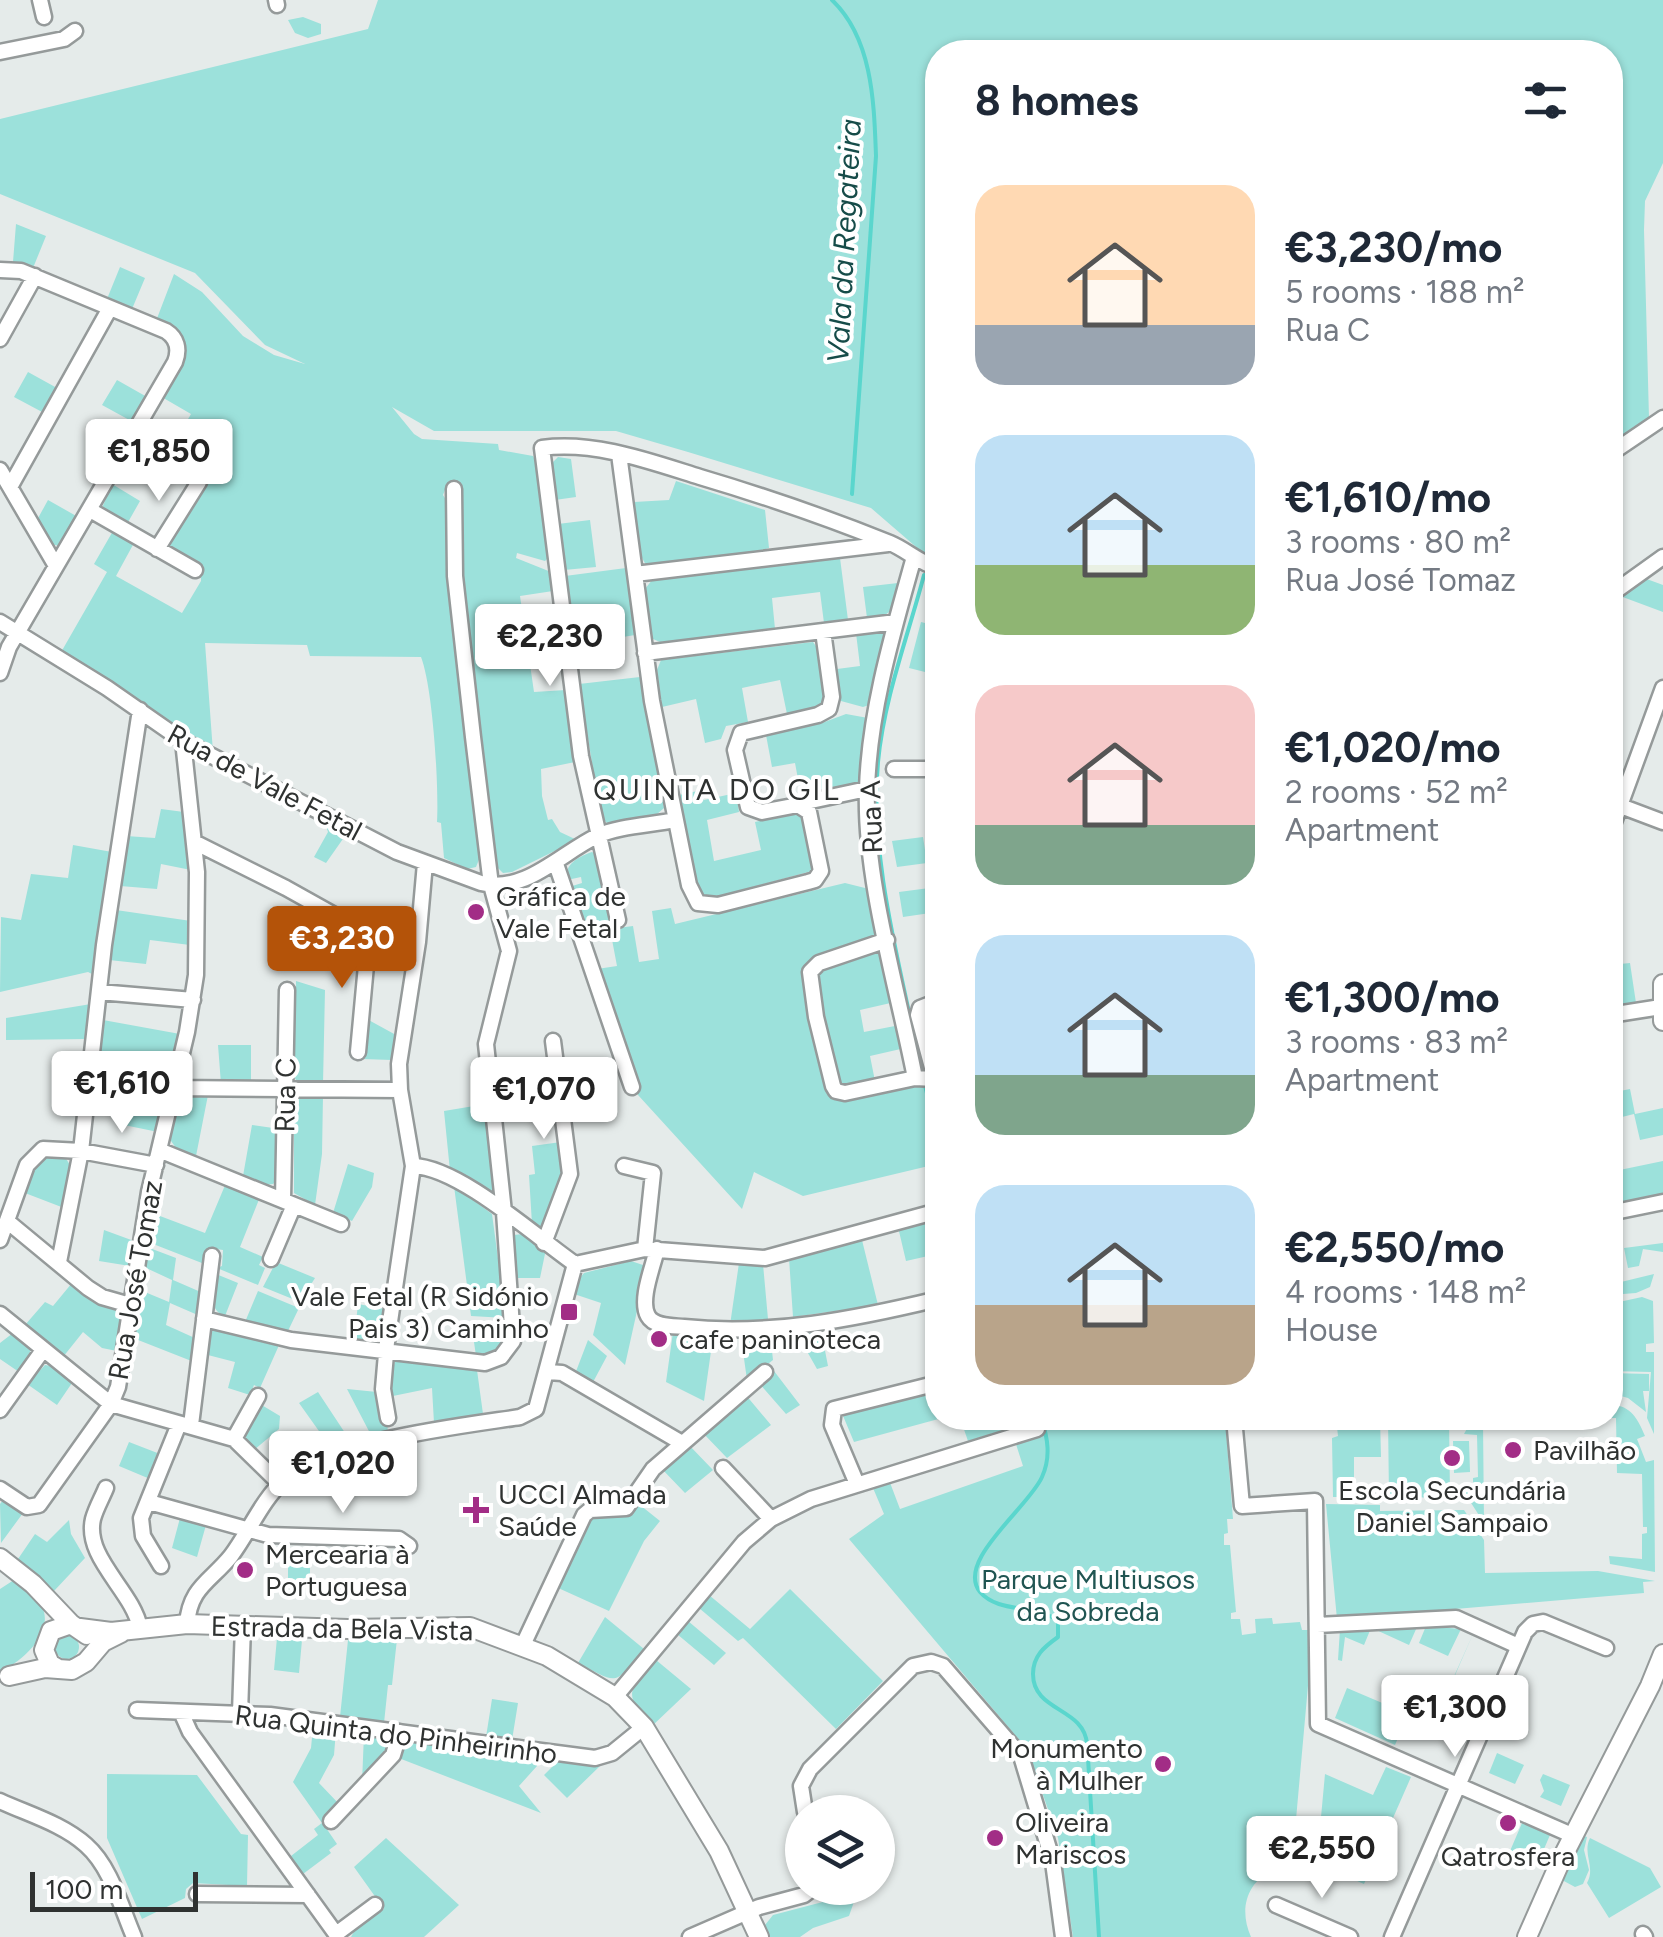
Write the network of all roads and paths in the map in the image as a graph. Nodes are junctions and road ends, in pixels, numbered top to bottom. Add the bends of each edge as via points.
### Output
1 (40, 0) edge
2 (44, 16) dead end
3 (76, 31) dead end
4 (0, 52) edge
5 (0, 270) edge
6 (35, 276) junction
7 (110, 308) junction
8 (0, 339) edge
9 (1663, 418) edge
10 (1623, 445) edge
11 (620, 454) junction
12 (0, 470) edge
13 (199, 482) dead end
14 (10, 487) junction
15 (454, 489) dead end
16 (90, 510) junction
17 (892, 544) junction
18 (157, 549) junction
19 (914, 557) junction
20 (1663, 557) edge
21 (925, 562) edge
22 (56, 566) junction
23 (195, 570) dead end
24 (635, 574) junction
25 (1623, 586) edge
26 (0, 622) edge
27 (896, 622) junction
28 (823, 630) junction
29 (18, 635) junction
30 (645, 653) junction
31 (0, 673) edge
32 (1663, 688) edge
33 (140, 710) junction
34 (183, 741) junction
35 (894, 768) dead end
36 (925, 769) edge
37 (1623, 785) edge
38 (867, 789) junction
39 (791, 805) junction
40 (1623, 807) edge
41 (675, 820) junction
42 (1663, 822) edge
43 (599, 835) junction
44 (194, 842) junction
45 (425, 863) junction
46 (556, 864) junction
47 (492, 885) junction
48 (618, 920) dead end
49 (368, 933) junction
50 (887, 940) junction
51 (415, 960) junction
52 (1663, 984) edge
53 (287, 990) dead end
54 (99, 992) junction
55 (193, 1000) junction
56 (925, 1006) edge
57 (1623, 1014) edge
58 (1662, 1014) edge
59 (553, 1041) dead end
60 (925, 1042) edge
61 (358, 1052) dead end
62 (558, 1074) junction
63 (915, 1078) junction
64 (925, 1081) edge
65 (490, 1083) junction
66 (632, 1087) dead end
67 (174, 1088) junction
68 (285, 1090) junction
69 (400, 1090) junction
70 (80, 1151) junction
71 (157, 1157) junction
72 (413, 1166) junction
73 (624, 1166) dead end
74 (288, 1202) junction
75 (1663, 1202) edge
76 (1623, 1207) edge
77 (504, 1212) junction
78 (925, 1214) edge
79 (7, 1221) junction
80 (341, 1224) dead end
81 (0, 1240) edge
82 (544, 1243) junction
83 (651, 1249) junction
84 (212, 1256) dead end
85 (271, 1259) dead end
86 (59, 1262) junction
87 (575, 1264) junction
88 (925, 1302) edge
89 (130, 1305) junction
90 (0, 1314) edge
91 (204, 1318) junction
92 (42, 1350) junction
93 (388, 1352) junction
94 (548, 1372) junction
95 (765, 1372) dead end
96 (925, 1385) edge
97 (258, 1396) dead end
98 (111, 1404) junction
99 (0, 1410) edge
100 (388, 1418) dead end
101 (185, 1424) junction
102 (1035, 1430) edge
103 (1235, 1430) edge
104 (234, 1439) junction
105 (682, 1443) junction
106 (723, 1468) dead end
107 (280, 1484) junction
108 (858, 1484) junction
109 (106, 1488) dead end
110 (0, 1489) edge
111 (148, 1502) junction
112 (771, 1519) junction
113 (249, 1530) junction
114 (409, 1546) dead end
115 (0, 1558) edge
116 (160, 1566) dead end
117 (43, 1594) junction
118 (187, 1624) junction
119 (1317, 1625) junction
120 (76, 1626) junction
121 (242, 1626) junction
122 (135, 1629) junction
123 (45, 1640) junction
124 (523, 1645) junction
125 (1518, 1646) junction
126 (1606, 1648) dead end
127 (90, 1654) junction
128 (1663, 1654) edge
129 (57, 1668) junction
130 (4, 1679) edge
131 (616, 1696) junction
132 (137, 1710) dead end
133 (181, 1712) junction
134 (240, 1713) junction
135 (644, 1728) junction
136 (400, 1732) junction
137 (1458, 1785) junction
138 (803, 1795) edge
139 (0, 1801) edge
140 (331, 1820) dead end
141 (1574, 1836) junction
142 (197, 1894) dead end
143 (308, 1896) junction
144 (785, 1901) edge
145 (375, 1905) dead end
146 (1276, 1905) dead end
147 (748, 1912) junction
148 (134, 1937) edge
149 (690, 1937) edge
150 (759, 1937) edge
151 (1062, 1937) edge
152 (1350, 1937) edge
153 (1392, 1937) edge
154 (1528, 1937) edge

1 - 2 street
3 - 4 street
5 - 6 street
6 - 7 street
6 - 8 street
7 - 14 street
7 - 16 street via 166,331 177,343 175,362
9 - 10 street
11 - 17 street
11 - 24 street
11 - 43 street via 542,448 581,756
12 - 14 street
13 - 18 street
14 - 22 street
15 - 47 street via 455,576
16 - 18 street
16 - 22 street
17 - 19 street
17 - 24 street
18 - 23 street
19 - 21 street
19 - 27 street, Rua A
20 - 25 street
22 - 29 street
24 - 30 street
26 - 29 street, Rua de Vale Fetal
27 - 28 street
27 - 38 street, Rua A
28 - 30 street
28 - 39 street via 829,709 748,730 735,741 748,807 762,812
29 - 31 street
29 - 33 street, Rua de Vale Fetal
30 - 41 street
32 - 37 street
33 - 34 street, Rua de Vale Fetal
33 - 54 street
34 - 44 street, Rua José Tomaz
34 - 45 street, Rua de Vale Fetal
35 - 36 street
38 - 39 street
38 - 50 street, Rua A via 869,846
39 - 41 street via 809,812 818,876 718,905 691,895
40 - 42 street
41 - 43 street
43 - 46 street
43 - 48 street
44 - 49 street
44 - 55 street, Rua José Tomaz
45 - 47 street, Rua de Vale Fetal
45 - 51 street
46 - 47 street
46 - 66 street
47 - 65 street via 509,950 486,1044
49 - 51 street
49 - 61 street
50 - 63 street, Rua A
50 - 63 street via 814,967 816,1017 836,1091
51 - 69 street
52 - 58 street
53 - 68 street, Rua C
54 - 55 street
54 - 70 street
55 - 67 street, Rua José Tomaz
56 - 60 street via 918,1015
57 - 58 street
59 - 62 street
62 - 65 street
62 - 82 street via 570,1174
63 - 64 street
65 - 77 street
67 - 68 street
67 - 71 street, Rua José Tomaz
68 - 69 street
68 - 74 street, Rua C
69 - 72 street
70 - 71 street
70 - 79 street via 49,1148 31,1158
70 - 86 street
71 - 74 street
71 - 89 street, Rua José Tomaz
72 - 77 street via 450,1177
72 - 93 street
73 - 83 street via 653,1172
74 - 80 street
74 - 85 street, Rua C
75 - 76 street
77 - 82 street
77 - 93 street via 514,1331 508,1350 485,1364
78 - 83 street via 765,1258
79 - 81 street
79 - 86 street
82 - 87 street
83 - 87 street
83 - 88 street via 647,1315 666,1325 729,1332 815,1324
84 - 91 street
86 - 89 street via 102,1298
87 - 94 street
89 - 98 street, Rua José Tomaz
90 - 92 street
91 - 93 street via 291,1340
91 - 101 street
92 - 98 street
92 - 99 street
93 - 100 street
94 - 105 street
94 - 107 street via 529,1415 333,1455
95 - 105 street
96 - 108 street via 834,1409 832,1425
97 - 104 street
98 - 101 street
98 - 110 street via 39,1505 27,1507
101 - 104 street
101 - 111 street
102 - 108 street
103 - 119 street via 1242,1506 1315,1500
104 - 107 street
105 - 124 street via 653,1469 626,1508 584,1515
106 - 112 street
107 - 113 street
108 - 112 street
109 - 122 street via 92,1521 94,1543 135,1612
111 - 113 street
111 - 116 street via 140,1528
112 - 131 street via 744,1542
113 - 114 street via 400,1539
113 - 118 street via 194,1594
115 - 117 street
117 - 120 street
117 - 123 street
118 - 121 street, Estrada da Bela Vista
118 - 122 street, Estrada da Bela Vista
119 - 125 street via 1456,1618
119 - 137 street via 1318,1724
120 - 122 street, Estrada da Bela Vista
120 - 123 street via 56,1626
120 - 127 street via 90,1639
121 - 124 street, Estrada da Bela Vista via 470,1627
121 - 134 street
122 - 127 street via 112,1636
123 - 129 street via 46,1657
123 - 130 street
124 - 131 street, Estrada da Bela Vista
125 - 126 street via 1529,1626 1543,1622
125 - 137 street
127 - 129 street via 72,1670
128 - 141 street
129 - 130 street
131 - 135 street, Estrada da Bela Vista
132 - 133 street, Rua Quinta do Pinheirinho
133 - 134 street, Rua Quinta do Pinheirinho
133 - 143 street
134 - 136 street, Rua Quinta do Pinheirinho
135 - 136 street, Rua Quinta do Pinheirinho via 595,1758
135 - 147 street, Estrada da Bela Vista
136 - 140 street via 393,1755
137 - 141 street
137 - 153 street
138 - 151 street via 810,1769 908,1670 924,1662 943,1666 1020,1756 1053,1862
139 - 148 street via 86,1845 106,1870
141 - 154 street
142 - 143 street
143 - 145 street via 336,1934
144 - 147 street
146 - 152 street
147 - 149 street
147 - 150 street, Estrada da Bela Vista

